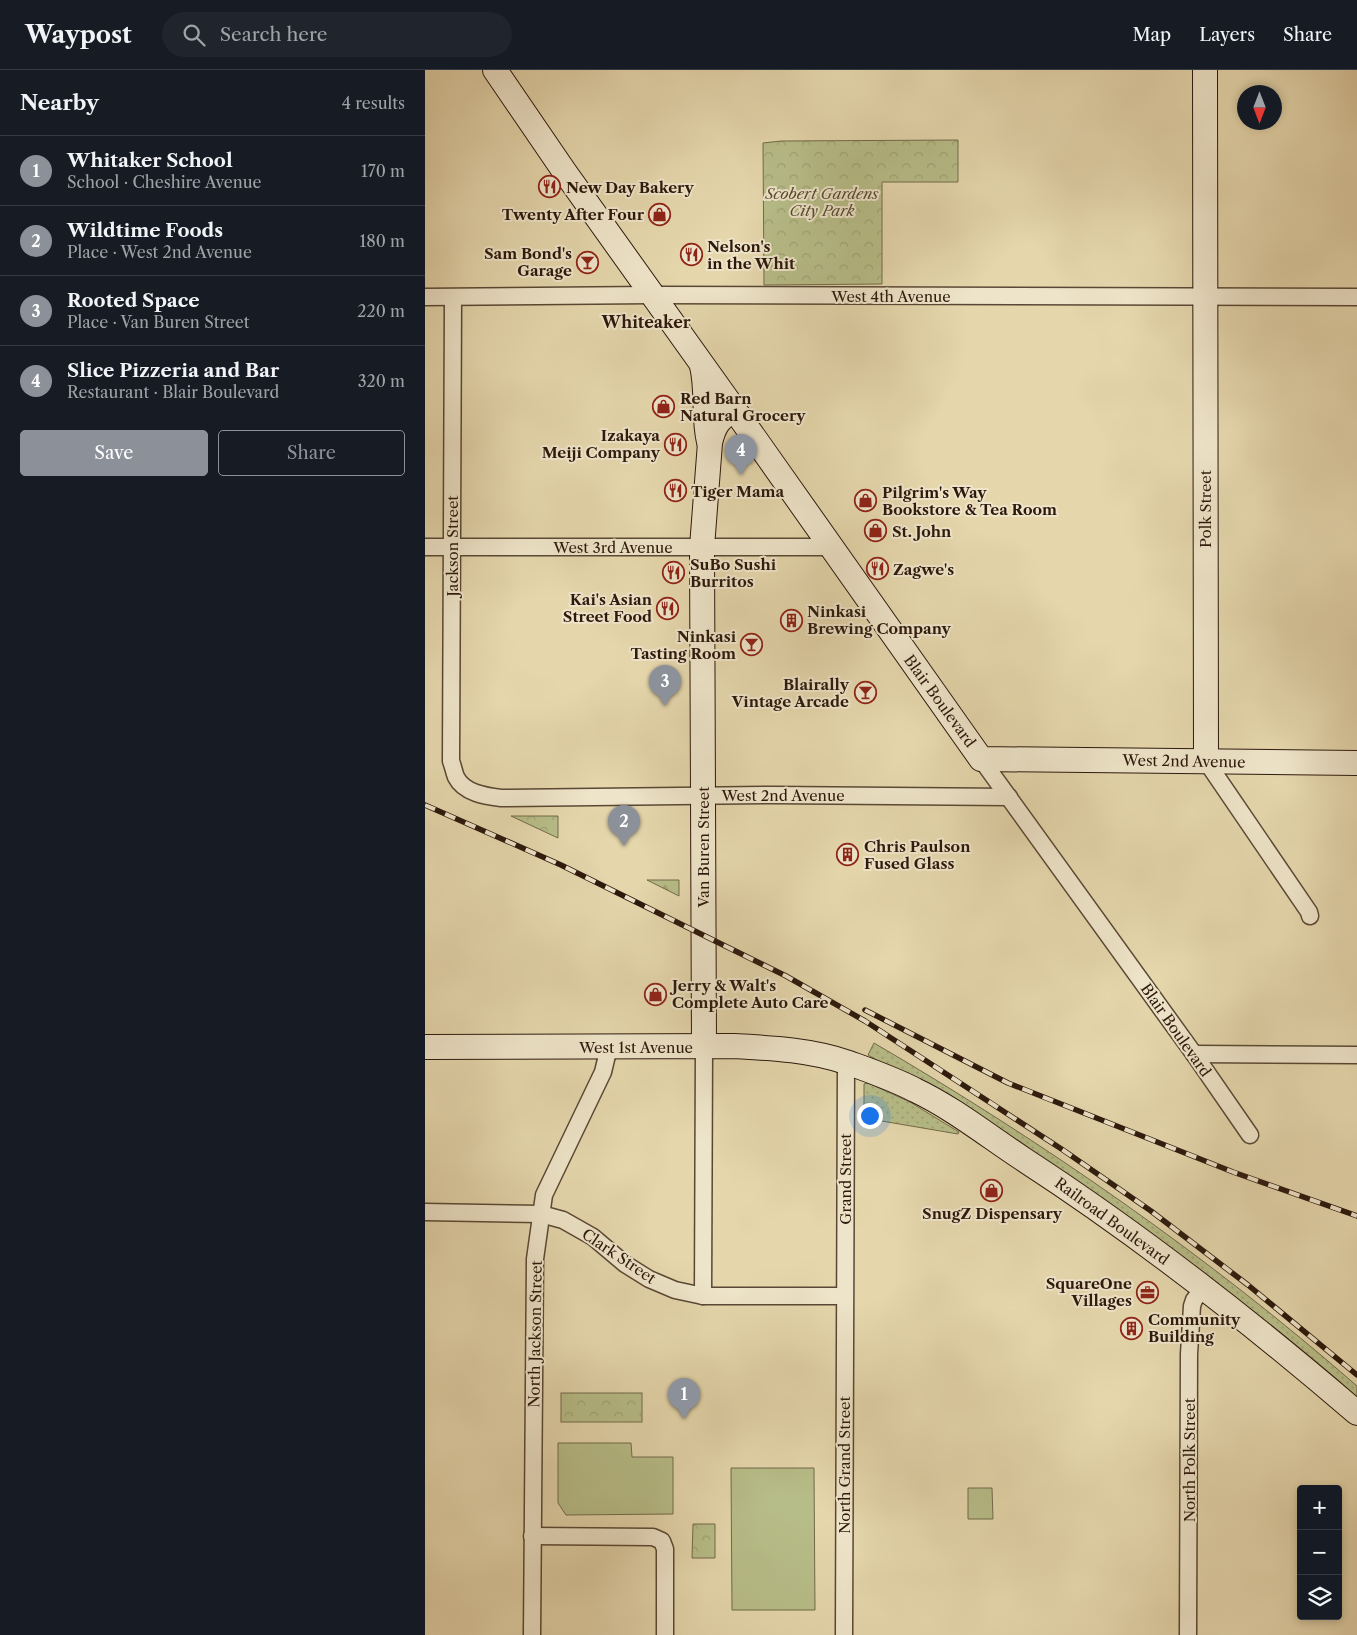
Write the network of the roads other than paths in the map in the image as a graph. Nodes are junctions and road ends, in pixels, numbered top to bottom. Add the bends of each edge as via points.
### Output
1 (495, 70) edge
2 (1205, 70) edge
3 (652, 296) junction
4 (1205, 296) junction
5 (425, 297) edge
6 (1357, 297) edge
7 (453, 298) junction
8 (701, 364) junction
9 (734, 409) junction
10 (709, 443) junction
11 (425, 547) edge
12 (452, 547) junction
13 (702, 547) junction
14 (830, 547) junction
15 (981, 759) junction
16 (1206, 761) junction
17 (1357, 763) edge
18 (468, 789) joint
19 (703, 795) junction
20 (1009, 797) junction
21 (1310, 916) dead end
22 (704, 1046) junction
23 (425, 1047) edge
24 (609, 1047) junction
25 (1194, 1054) junction
26 (1357, 1055) edge
27 (846, 1062) junction
28 (1249, 1135) dead end
29 (425, 1212) edge
30 (541, 1214) junction
31 (1203, 1288) junction
32 (703, 1296) junction
33 (845, 1296) junction
34 (1357, 1413) edge
35 (532, 1536) junction
36 (531, 1635) edge
37 (665, 1635) edge
38 (844, 1635) edge
39 (1188, 1635) edge

1 - 3 street, Blair Boulevard
2 - 4 street, Polk Street
3 - 4 street, West 4th Avenue
3 - 7 street, West 4th Avenue
3 - 8 street, Blair Boulevard
4 - 6 street, West 4th Avenue
4 - 16 street, Polk Street
5 - 7 street, West 4th Avenue
7 - 12 street, Jackson Street
8 - 9 street, Blair Boulevard
8 - 10 street
9 - 10 street, Van Buren Street via 717,422
9 - 14 street, Blair Boulevard
10 - 13 street, Van Buren Street
11 - 12 street, West 3rd Avenue
12 - 13 street, West 3rd Avenue
12 - 18 street, Jackson Street via 451,761 456,778
13 - 14 street, West 3rd Avenue
13 - 19 street, Van Buren Street
14 - 15 street, Blair Boulevard
15 - 16 street, West 2nd Avenue
15 - 20 street, Blair Boulevard
16 - 17 street, West 2nd Avenue
16 - 21 street
18 - 19 street, West 2nd Avenue via 483,796 501,798
19 - 20 street, West 2nd Avenue
19 - 22 street, Van Buren Street
20 - 25 street, Blair Boulevard
22 - 24 street, West 1st Avenue
22 - 27 street, West 1st Avenue via 750,1046 803,1052
22 - 32 street, Van Buren Street
23 - 24 street, West 1st Avenue
24 - 30 street, North Jackson Street via 603,1072 543,1196
25 - 26 street
25 - 28 street, Blair Boulevard
27 - 31 street, Railroad Boulevard via 917,1090 954,1113 1057,1181
27 - 33 street, Grand Street
29 - 30 street, Clark Street
30 - 32 street, Clark Street via 563,1220 593,1237 625,1264 649,1278 675,1290
30 - 35 street, North Jackson Street via 535,1264
31 - 34 street, Railroad Boulevard
31 - 39 street, North Polk Street via 1192,1306 1190,1344
32 - 33 street, Clark Street
33 - 38 street, North Grand Street
35 - 36 street, North Jackson Street
35 - 37 street via 653,1537 661,1541 665,1549

